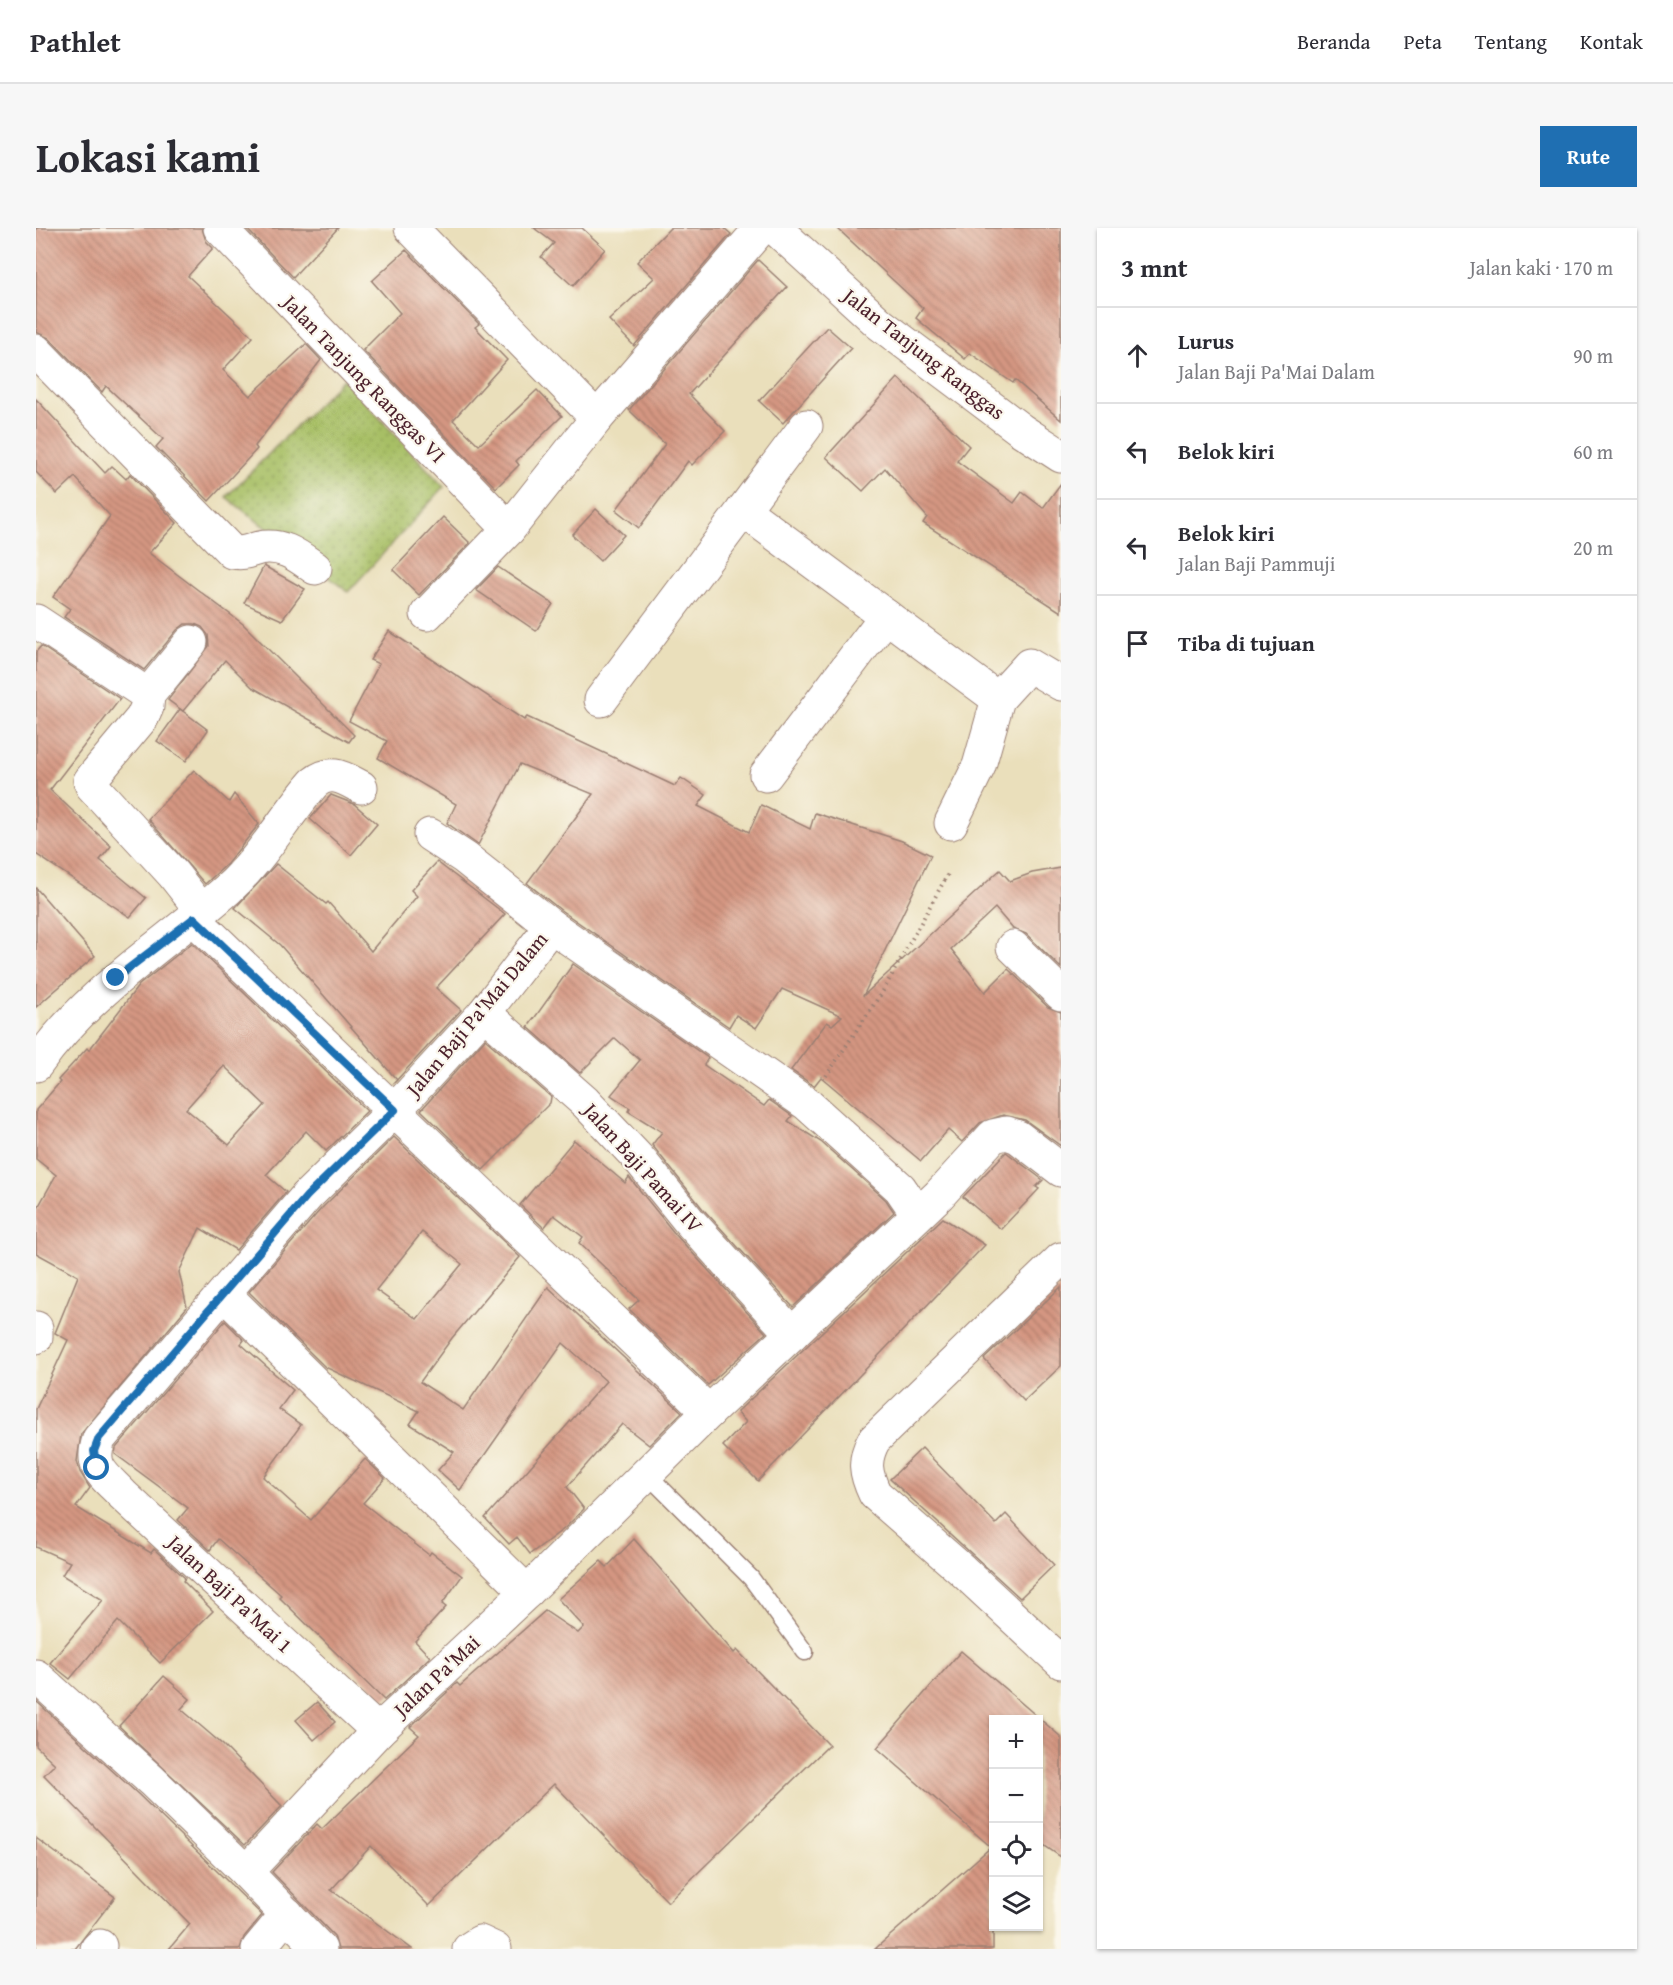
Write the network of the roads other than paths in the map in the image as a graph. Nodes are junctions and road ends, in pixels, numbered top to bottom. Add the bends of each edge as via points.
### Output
1 (220, 228) edge
2 (411, 228) edge
3 (761, 228) edge
4 (775, 228) edge
5 (36, 351) edge
6 (597, 418) junction
7 (806, 426) dead end
8 (1061, 456) edge
9 (743, 510) junction
10 (509, 529) junction
11 (315, 568) dead end
12 (427, 614) dead end
13 (886, 616) junction
14 (39, 627) edge
15 (191, 642) dead end
16 (1061, 684) edge
17 (148, 695) junction
18 (998, 699) junction
19 (601, 700) dead end
20 (766, 775) dead end
21 (361, 787) dead end
22 (951, 823) dead end
23 (430, 835) dead end
24 (198, 914) junction
25 (551, 926) junction
26 (1013, 947) dead end
27 (1061, 994) edge
28 (483, 1013) junction
29 (36, 1065) edge
30 (395, 1110) junction
31 (1061, 1170) edge
32 (915, 1216) junction
33 (1061, 1259) edge
34 (224, 1294) junction
35 (36, 1328) edge
36 (792, 1334) junction
37 (36, 1337) edge
38 (709, 1412) junction
39 (94, 1451) joint
40 (646, 1474) junction
41 (527, 1592) junction
42 (805, 1652) dead end
43 (1061, 1662) edge
44 (36, 1676) edge
45 (378, 1731) junction
46 (246, 1872) junction
47 (287, 1914) junction
48 (258, 1949) edge
49 (320, 1949) edge
50 (469, 1949) edge
51 (495, 1949) edge

1 - 10 street, Jalan Tanjung Ranggas VI
2 - 6 street
3 - 6 street
4 - 8 street, Jalan Tanjung Ranggas via 880,324
5 - 11 street via 232,552 245,555 257,548 276,546
6 - 10 street
7 - 9 street
9 - 13 street
9 - 19 street
10 - 12 street
13 - 18 street
13 - 20 street
14 - 17 street
15 - 17 street
16 - 18 street via 1029,665
17 - 24 street via 142,718 90,781 173,874
18 - 22 street via 979,765
21 - 24 street via 336,775 324,775 300,799 252,866
23 - 25 street
24 - 29 street via 116,978 56,1037
24 - 30 street
25 - 28 street, Jalan Baji Pa'Mai Dalam
25 - 32 street via 807,1104 900,1188
26 - 27 street
28 - 30 street, Jalan Baji Pa'Mai Dalam
28 - 36 street, Jalan Baji Pamai IV via 608,1126
30 - 34 street, Jalan Baji Pa'Mai Dalam via 307,1196
30 - 38 street
31 - 32 street, Jalan Pa'Mai via 1018,1137 1007,1133 993,1136
32 - 36 street, Jalan Pa'Mai
33 - 43 street via 874,1440 865,1464 875,1494
34 - 39 street, Jalan Baji Pa'Mai Dalam via 99,1438
34 - 41 street
35 - 37 street
36 - 38 street, Jalan Pa'Mai
38 - 40 street, Jalan Pa'Mai
39 - 45 street, Jalan Baji Pa'Mai 1 via 97,1468 123,1495
40 - 41 street, Jalan Pa'Mai
40 - 42 lane via 751,1578
41 - 45 street, Jalan Pa'Mai
44 - 46 street
45 - 46 street, Jalan Pa'Mai
46 - 47 street
47 - 48 street
47 - 49 street
50 - 51 street via 480,1942

